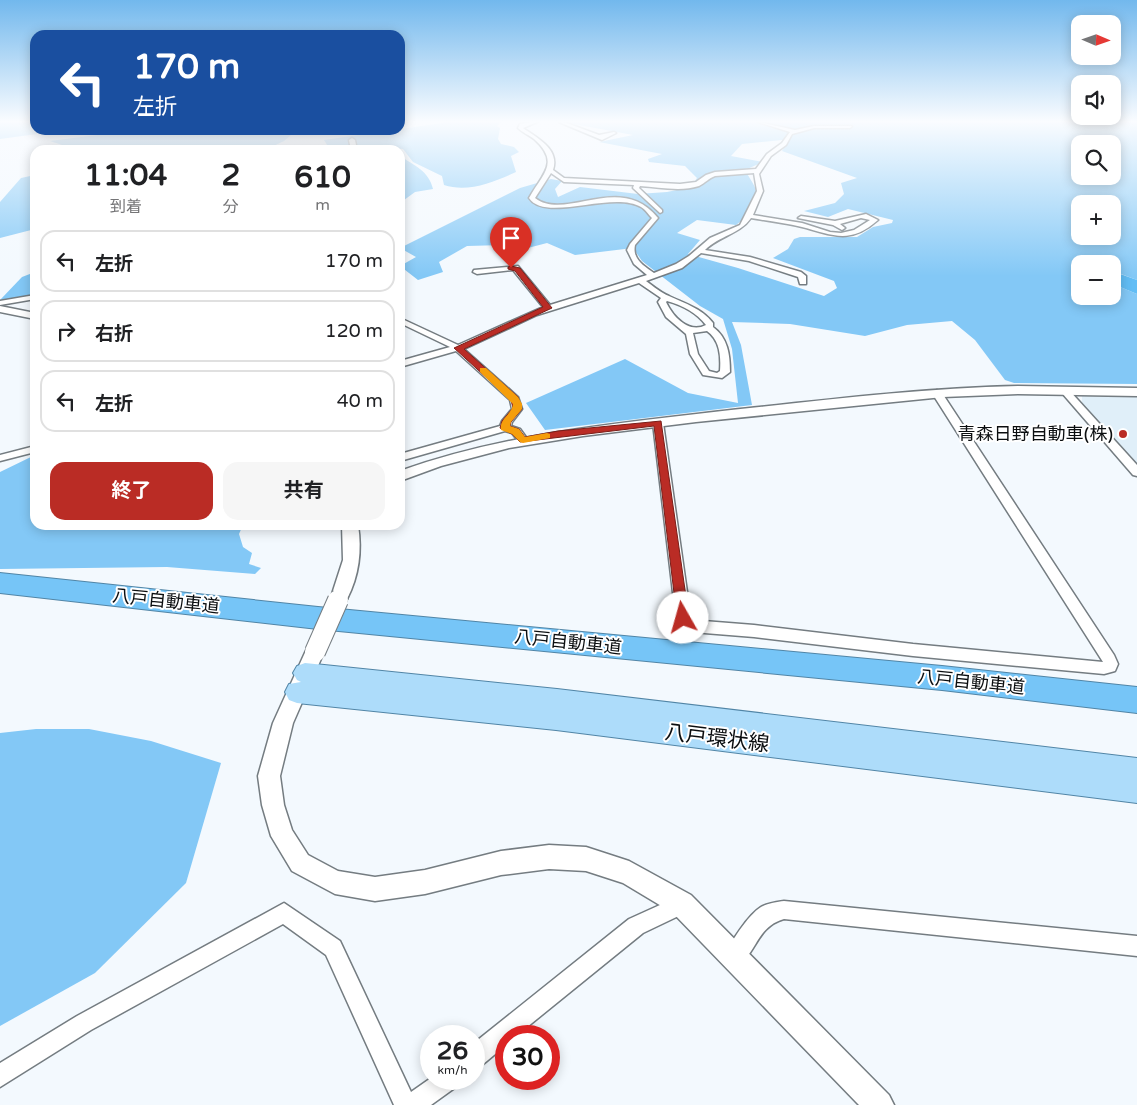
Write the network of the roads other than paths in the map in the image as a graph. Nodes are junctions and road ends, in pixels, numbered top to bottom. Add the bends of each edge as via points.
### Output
1 (548, 174) edge
2 (555, 174) edge
3 (721, 174) edge
4 (758, 174) edge
5 (637, 184) junction
6 (749, 216) junction
7 (655, 218) junction
8 (762, 218) junction
9 (835, 223) junction
10 (853, 233) junction
11 (700, 250) junction
12 (477, 272) dead end
13 (652, 276) junction
14 (640, 280) junction
15 (803, 282) dead end
16 (30, 298) edge
17 (666, 298) junction
18 (0, 303) edge
19 (548, 308) junction
20 (0, 309) edge
21 (30, 315) edge
22 (405, 322) edge
23 (686, 328) junction
24 (708, 328) junction
25 (458, 348) junction
26 (405, 363) edge
27 (1065, 391) junction
28 (1137, 392) edge
29 (937, 393) junction
30 (658, 423) junction
31 (505, 428) junction
32 (523, 440) junction
33 (30, 450) edge
34 (405, 456) edge
35 (0, 458) edge
36 (1137, 472) edge
37 (405, 474) edge
38 (351, 530) edge
39 (0, 583) edge
40 (305, 672) junction
41 (1137, 700) edge
42 (1137, 771) edge
43 (1137, 790) edge
44 (682, 904) junction
45 (1137, 946) edge
46 (734, 957) junction
47 (485, 1049) edge
48 (0, 1076) edge
49 (433, 1090) edge
50 (406, 1105) edge
51 (412, 1105) edge
52 (879, 1105) edge

1 - 7 street via 532,198 538,204 554,206 594,200 628,200 647,208
2 - 5 street via 564,180
3 - 5 street via 708,176 698,184
4 - 6 street via 760,191
5 - 7 street via 638,191 661,212
6 - 8 street
6 - 11 street via 742,226 712,239
7 - 13 street via 629,250 631,257
8 - 9 street via 767,214
8 - 10 street via 802,225 828,234
9 - 10 street
9 - 10 street via 859,216 874,218
11 - 13 street via 679,266
11 - 15 street via 769,264 802,276
12 - 19 street via 515,268
13 - 14 street
14 - 17 street
14 - 19 street
16 - 18 street
17 - 23 street via 662,302 666,313
17 - 24 street via 703,316 710,324
19 - 25 street
20 - 21 street
22 - 25 street
23 - 24 street via 695,332
23 - 24 street via 694,354 706,373 719,376 725,372 723,346 720,338
25 - 26 street
25 - 31 street via 515,399 517,409 506,421
27 - 28 street
27 - 29 street
27 - 36 street
29 - 30 street
29 - 30 street via 1109,659 1110,667 913,650 686,624
30 - 32 street
31 - 32 street via 516,432
31 - 34 street
32 - 37 street via 479,449
33 - 35 street
38 - 40 street, bridge via 354,552 348,574
39 - 41 highway, 八戸自動車道
40 - 42 main road, 八戸環状線
40 - 43 main road, 八戸環状線 via 556,719
40 - 44 street via 284,723 269,776 272,805 282,836 300,863 335,882 374,888 424,882 501,863 548,856 586,859 629,873
44 - 46 street
44 - 47 street via 636,926
45 - 46 street via 784,910 768,914 758,923
46 - 52 street
48 - 50 street via 84,1023 284,913 334,948
49 - 51 street

